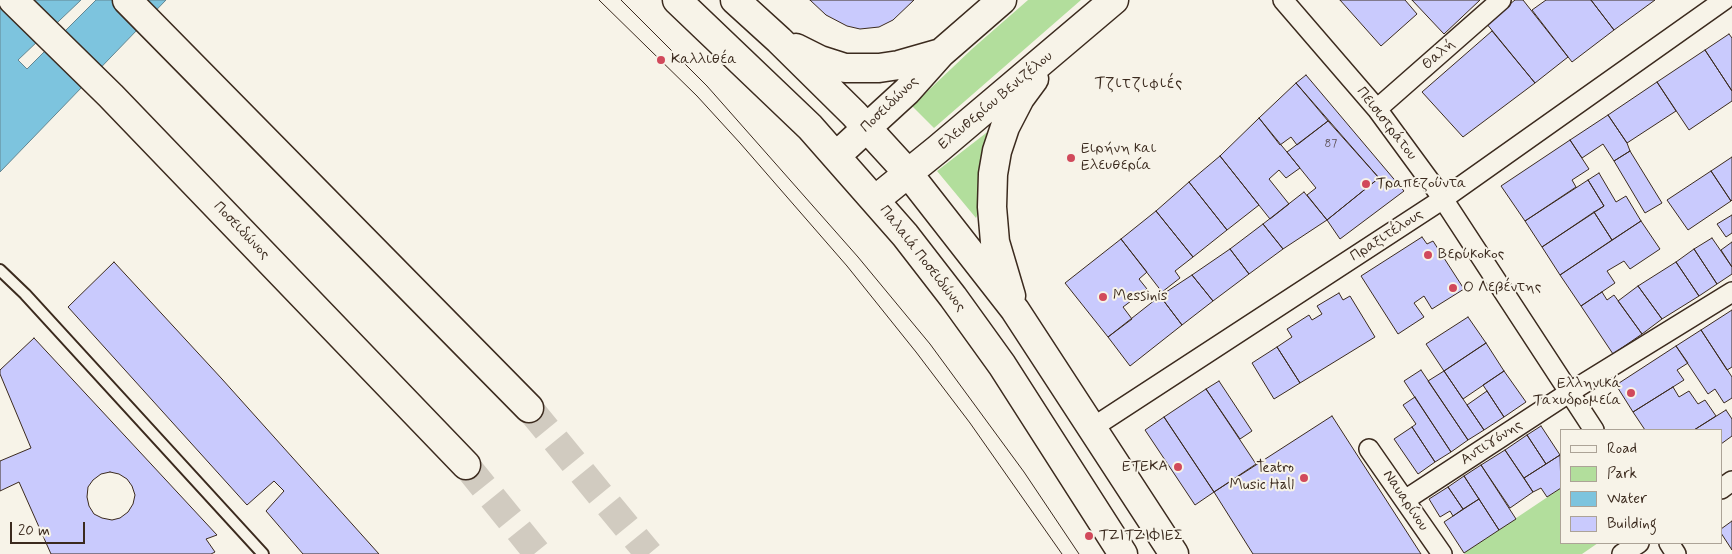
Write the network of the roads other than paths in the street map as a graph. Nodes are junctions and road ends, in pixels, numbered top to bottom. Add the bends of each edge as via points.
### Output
1 (13, 0) edge
2 (127, 0) edge
3 (677, 0) edge
4 (734, 0) edge
5 (1002, 0) edge
6 (1114, 0) edge
7 (1283, 0) edge
8 (1500, 0) edge
9 (1724, 0) edge
10 (779, 40) junction
11 (1056, 50) junction
12 (941, 53) junction
13 (1377, 109) junction
14 (867, 128) junction
15 (836, 156) junction
16 (908, 173) junction
17 (1443, 199) junction
18 (875, 200) junction
19 (0, 270) edge
20 (1732, 292) edge
21 (1015, 310) junction
22 (1570, 392) junction
23 (529, 408) tunnel mouth
24 (1092, 428) junction
25 (1593, 429) edge
26 (1369, 449) dead end
27 (466, 465) tunnel mouth
28 (1405, 500) junction
29 (1637, 544) edge
30 (263, 554) edge
31 (1123, 554) edge
32 (1174, 554) edge
33 (1442, 554) edge
34 (1622, 554) edge

1 - 27 main road, Ποσειδώνος via 111,96
2 - 23 main road
3 - 15 main road, Παλαιά Ποσειδώνος
4 - 10 main road
5 - 12 main road
6 - 11 main road, Ελευθερίου Βενιζέλου
7 - 13 street, Πεισιστράτου
8 - 13 street, Θαλή
9 - 17 street, Πραξιτέλους
10 - 12 main road via 820,60 846,68 879,68
10 - 14 main road
11 - 16 main road, Ελευθερίου Βενιζέλου
11 - 21 main road via 1020,98 1005,127 993,174 995,242
12 - 14 main road, Ποσειδώνος
13 - 17 street, Πεισιστράτου
14 - 15 main road, Ποσειδώνος
14 - 16 main road
15 - 18 main road, Παλαιά Ποσειδώνος
16 - 18 main road, Ελευθερίου Βενιζέλου
16 - 21 main road
17 - 22 street, Πεισιστράτου
17 - 24 street, Πραξιτέλους
18 - 31 main road, Παλαιά Ποσειδώνος via 947,289 1002,365
19 - 30 lane
20 - 22 street, Αντιγόνης
21 - 24 main road
22 - 25 street, Πεισιστράτου
22 - 28 street, Αντιγόνης
24 - 32 main road
26 - 28 street, Ναυαρίνου
28 - 33 street, Ναυαρίνου
29 - 34 street

